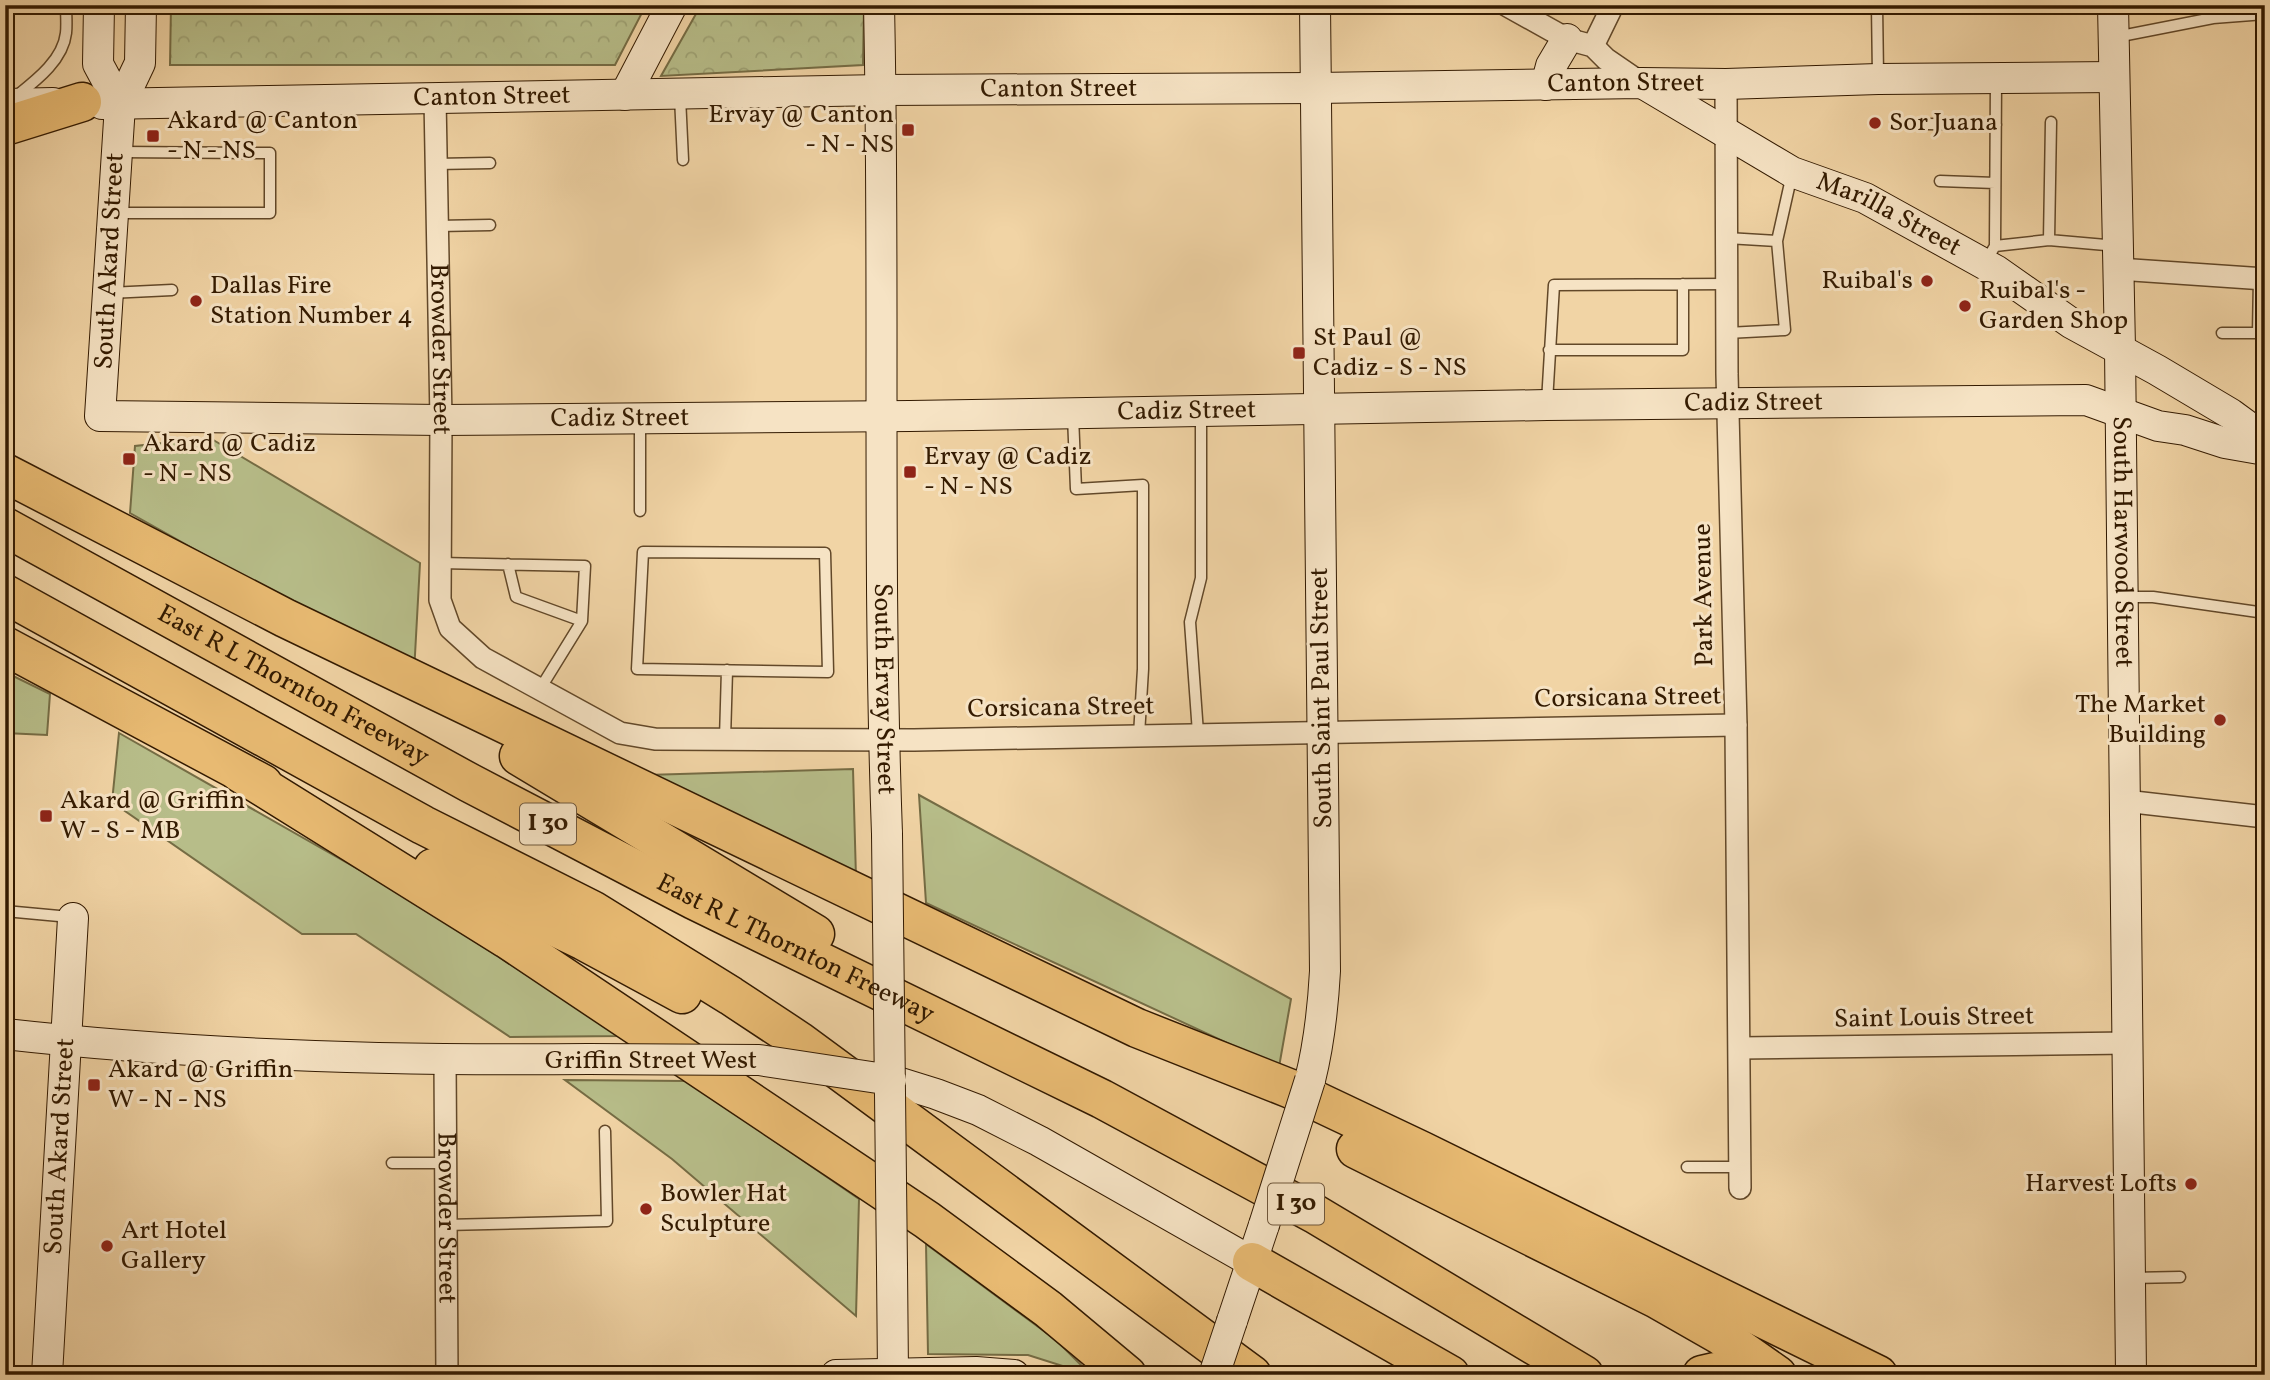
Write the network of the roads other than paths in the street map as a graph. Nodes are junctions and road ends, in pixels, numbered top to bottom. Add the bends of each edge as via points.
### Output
1 (66, 5) edge
2 (99, 5) edge
3 (141, 5) edge
4 (672, 5) edge
5 (879, 5) edge
6 (1315, 5) edge
7 (1506, 5) edge
8 (1613, 5) edge
9 (1877, 5) edge
10 (2112, 5) edge
11 (2265, 14) edge
12 (2113, 38) junction
13 (1580, 43) junction
14 (1996, 77) junction
15 (2114, 77) junction
16 (1878, 79) junction
17 (1641, 83) junction
18 (1726, 84) junction
19 (1546, 85) junction
20 (1316, 88) junction
21 (882, 90) junction
22 (680, 94) junction
23 (625, 95) junction
24 (435, 99) junction
25 (82, 103) joint
26 (120, 105) junction
27 (6, 111) edge
28 (2051, 122) dead end
29 (1927, 124) dead end
30 (1996, 125) junction
31 (1727, 134) junction
32 (117, 152) junction
33 (683, 160) dead end
34 (490, 163) dead end
35 (436, 164) junction
36 (1792, 172) junction
37 (1940, 181) dead end
38 (1995, 183) junction
39 (113, 214) junction
40 (491, 225) dead end
41 (438, 226) junction
42 (1727, 238) junction
43 (2049, 240) junction
44 (1777, 241) junction
45 (1989, 255) junction
46 (2118, 258) junction
47 (2262, 278) edge
48 (1727, 284) junction
49 (1683, 285) junction
50 (172, 290) dead end
51 (108, 293) junction
52 (1727, 333) junction
53 (2222, 333) dead end
54 (2120, 348) junction
55 (1549, 350) junction
56 (1547, 404) junction
57 (1728, 404) junction
58 (1318, 409) junction
59 (1201, 411) junction
60 (2120, 411) junction
61 (1073, 413) junction
62 (100, 416) joint
63 (881, 416) junction
64 (640, 418) junction
65 (441, 420) junction
66 (2265, 439) edge
67 (2265, 450) edge
68 (5, 473) edge
69 (640, 511) dead end
70 (5, 527) edge
71 (440, 563) junction
72 (508, 564) junction
73 (5, 594) edge
74 (2121, 597) junction
75 (440, 600) joint
76 (2265, 613) edge
77 (285, 618) junction
78 (582, 621) junction
79 (5, 646) edge
80 (727, 670) junction
81 (540, 689) junction
82 (1736, 725) junction
83 (1323, 730) junction
84 (1198, 733) junction
85 (1139, 735) junction
86 (725, 739) junction
87 (884, 740) junction
88 (239, 772) junction
89 (2125, 801) junction
90 (2265, 817) edge
91 (5, 911) edge
92 (73, 918) joint
93 (1137, 1028) junction
94 (5, 1034) edge
95 (67, 1041) junction
96 (799, 1041) junction
97 (2129, 1043) junction
98 (1740, 1048) junction
99 (445, 1060) junction
100 (891, 1080) junction
101 (1102, 1099) junction
102 (605, 1131) dead end
103 (445, 1163) junction
104 (392, 1164) dead end
105 (1687, 1167) dead end
106 (1741, 1177) joint
107 (445, 1225) junction
108 (1252, 1262) junction
109 (2180, 1277) dead end
110 (2130, 1278) junction
111 (1486, 1314) junction
112 (1446, 1373) edge
113 (47, 1375) edge
114 (447, 1375) edge
115 (836, 1375) edge
116 (893, 1375) edge
117 (1014, 1375) edge
118 (1127, 1375) edge
119 (1214, 1375) edge
120 (1251, 1375) edge
121 (1584, 1375) edge
122 (1602, 1375) edge
123 (1702, 1375) edge
124 (1740, 1375) edge
125 (1777, 1375) edge
126 (1878, 1375) edge
127 (2131, 1375) edge

1 - 27 lane via 66,36 60,50
2 - 26 main road via 98,64
3 - 26 main road, South Akard Street via 140,63
4 - 23 main road
5 - 21 main road, South Ervay Street
6 - 20 main road, South Saint Paul Street
7 - 13 street, Marilla Street
8 - 13 street
9 - 16 lane
10 - 12 main road, South Harwood Street
11 - 12 lane via 2213,18
12 - 15 main road, South Harwood Street
13 - 17 street, Marilla Street
13 - 19 main road via 1551,66
14 - 15 main road, Canton Street
14 - 16 main road, Canton Street
14 - 30 lane
15 - 46 main road, South Harwood Street
16 - 18 main road, Canton Street
17 - 18 main road, Canton Street
17 - 19 main road, Canton Street
17 - 31 main road, Marilla Street
18 - 31 street, Park Avenue
19 - 20 main road, Canton Street
20 - 21 main road, Canton Street
20 - 58 main road, South Saint Paul Street
21 - 22 main road, Canton Street
21 - 63 main road, South Ervay Street
22 - 23 main road, Canton Street
22 - 33 lane
23 - 24 main road, Canton Street
24 - 26 main road, Canton Street
24 - 35 street, Browder Street
25 - 26 main road, Canton Street
25 - 27 highway
26 - 32 main road, South Akard Street
28 - 43 lane
29 - 30 lane
30 - 38 lane
31 - 36 main road, Marilla Street
31 - 42 street, Park Avenue
32 - 39 main road, South Akard Street
32 - 39 lane via 270,153 270,213
34 - 35 lane
35 - 41 street, Browder Street
36 - 44 lane
36 - 45 main road, Marilla Street via 1865,198
37 - 38 lane
38 - 45 lane
39 - 51 main road, South Akard Street
40 - 41 lane
41 - 65 street, Browder Street
42 - 44 lane
42 - 48 street, Park Avenue
43 - 45 lane
43 - 46 lane
44 - 52 lane via 1785,330
45 - 54 main road, Marilla Street via 2011,280 2071,323
46 - 47 street
46 - 54 main road, South Harwood Street
47 - 53 lane via 2258,333
48 - 49 lane
48 - 52 street, Park Avenue
49 - 55 lane via 1554,285
49 - 55 lane via 1683,350
50 - 51 lane
51 - 62 main road, South Akard Street
52 - 57 street, Park Avenue
54 - 60 main road, South Harwood Street
54 - 66 main road, Marilla Street
55 - 56 lane
56 - 57 main road, Cadiz Street
56 - 58 main road, Cadiz Street
57 - 60 main road, Cadiz Street via 2086,400
57 - 82 street, Park Avenue
58 - 59 main road, Cadiz Street
58 - 83 main road, South Saint Paul Street
59 - 61 main road, Cadiz Street
59 - 84 lane via 1201,578 1189,622
60 - 67 main road, Cadiz Street via 2158,426
60 - 74 main road, South Harwood Street
61 - 63 main road, Cadiz Street
61 - 85 lane via 1076,489 1143,485
62 - 65 main road, Cadiz Street
63 - 64 main road, Cadiz Street
63 - 87 main road, South Ervay Street
64 - 65 main road, Cadiz Street
64 - 69 lane
65 - 71 street, Browder Street
68 - 77 highway
70 - 101 highway, East R L Thornton Freeway / I 30 via 670,888
71 - 72 lane
71 - 75 street, Browder Street
72 - 78 lane via 516,597
72 - 78 lane via 585,566
73 - 96 highway, I 30 via 423,825 592,910
74 - 76 lane via 2153,597
74 - 89 main road, South Harwood Street
75 - 81 street, Corsicana Street via 450,628 475,651
77 - 93 highway
77 - 101 highway via 889,978
78 - 81 lane
79 - 88 highway
80 - 80 lane via 828,672 825,554 643,552 637,669
80 - 86 lane
81 - 86 street, Corsicana Street via 634,737
82 - 83 street, Corsicana Street
82 - 98 street, Park Avenue
83 - 84 street, Corsicana Street
83 - 108 main road, South Saint Paul Street, bridge via 1325,971 1318,1050
84 - 85 street, Corsicana Street
85 - 87 street, Corsicana Street
86 - 87 street, Corsicana Street
87 - 100 main road, South Ervay Street, bridge
88 - 96 highway via 573,935 733,1021
88 - 118 highway via 507,939 928,1220 1048,1309
89 - 90 street
89 - 97 main road, South Harwood Street
91 - 92 lane
92 - 95 main road, South Akard Street
93 - 125 highway via 1263,1101 1657,1298
93 - 126 highway via 1291,1089
94 - 95 main road, Griffin Street West
95 - 99 main road, Griffin Street West via 285,1056
95 - 113 main road, South Akard Street
96 - 120 highway, I 30
97 - 98 street, Saint Louis Street
97 - 110 main road, South Harwood Street
98 - 106 street, Park Avenue
99 - 100 main road, Griffin Street West, bridge via 759,1060
99 - 103 street, Browder Street
100 - 108 main road, Griffin Street West via 978,1110
100 - 116 main road, South Ervay Street, bridge
101 - 111 highway, East R L Thornton Freeway / I 30 via 1315,1214
102 - 107 lane via 607,1221
103 - 104 lane
103 - 107 street, Browder Street
105 - 106 lane
107 - 114 street, Browder Street
108 - 112 highway
108 - 119 main road, South Saint Paul Street, bridge
109 - 110 lane
110 - 127 main road, South Harwood Street
111 - 121 highway, East R L Thornton Freeway / I 30
111 - 122 highway
115 - 116 main road
116 - 117 main road
123 - 124 highway

